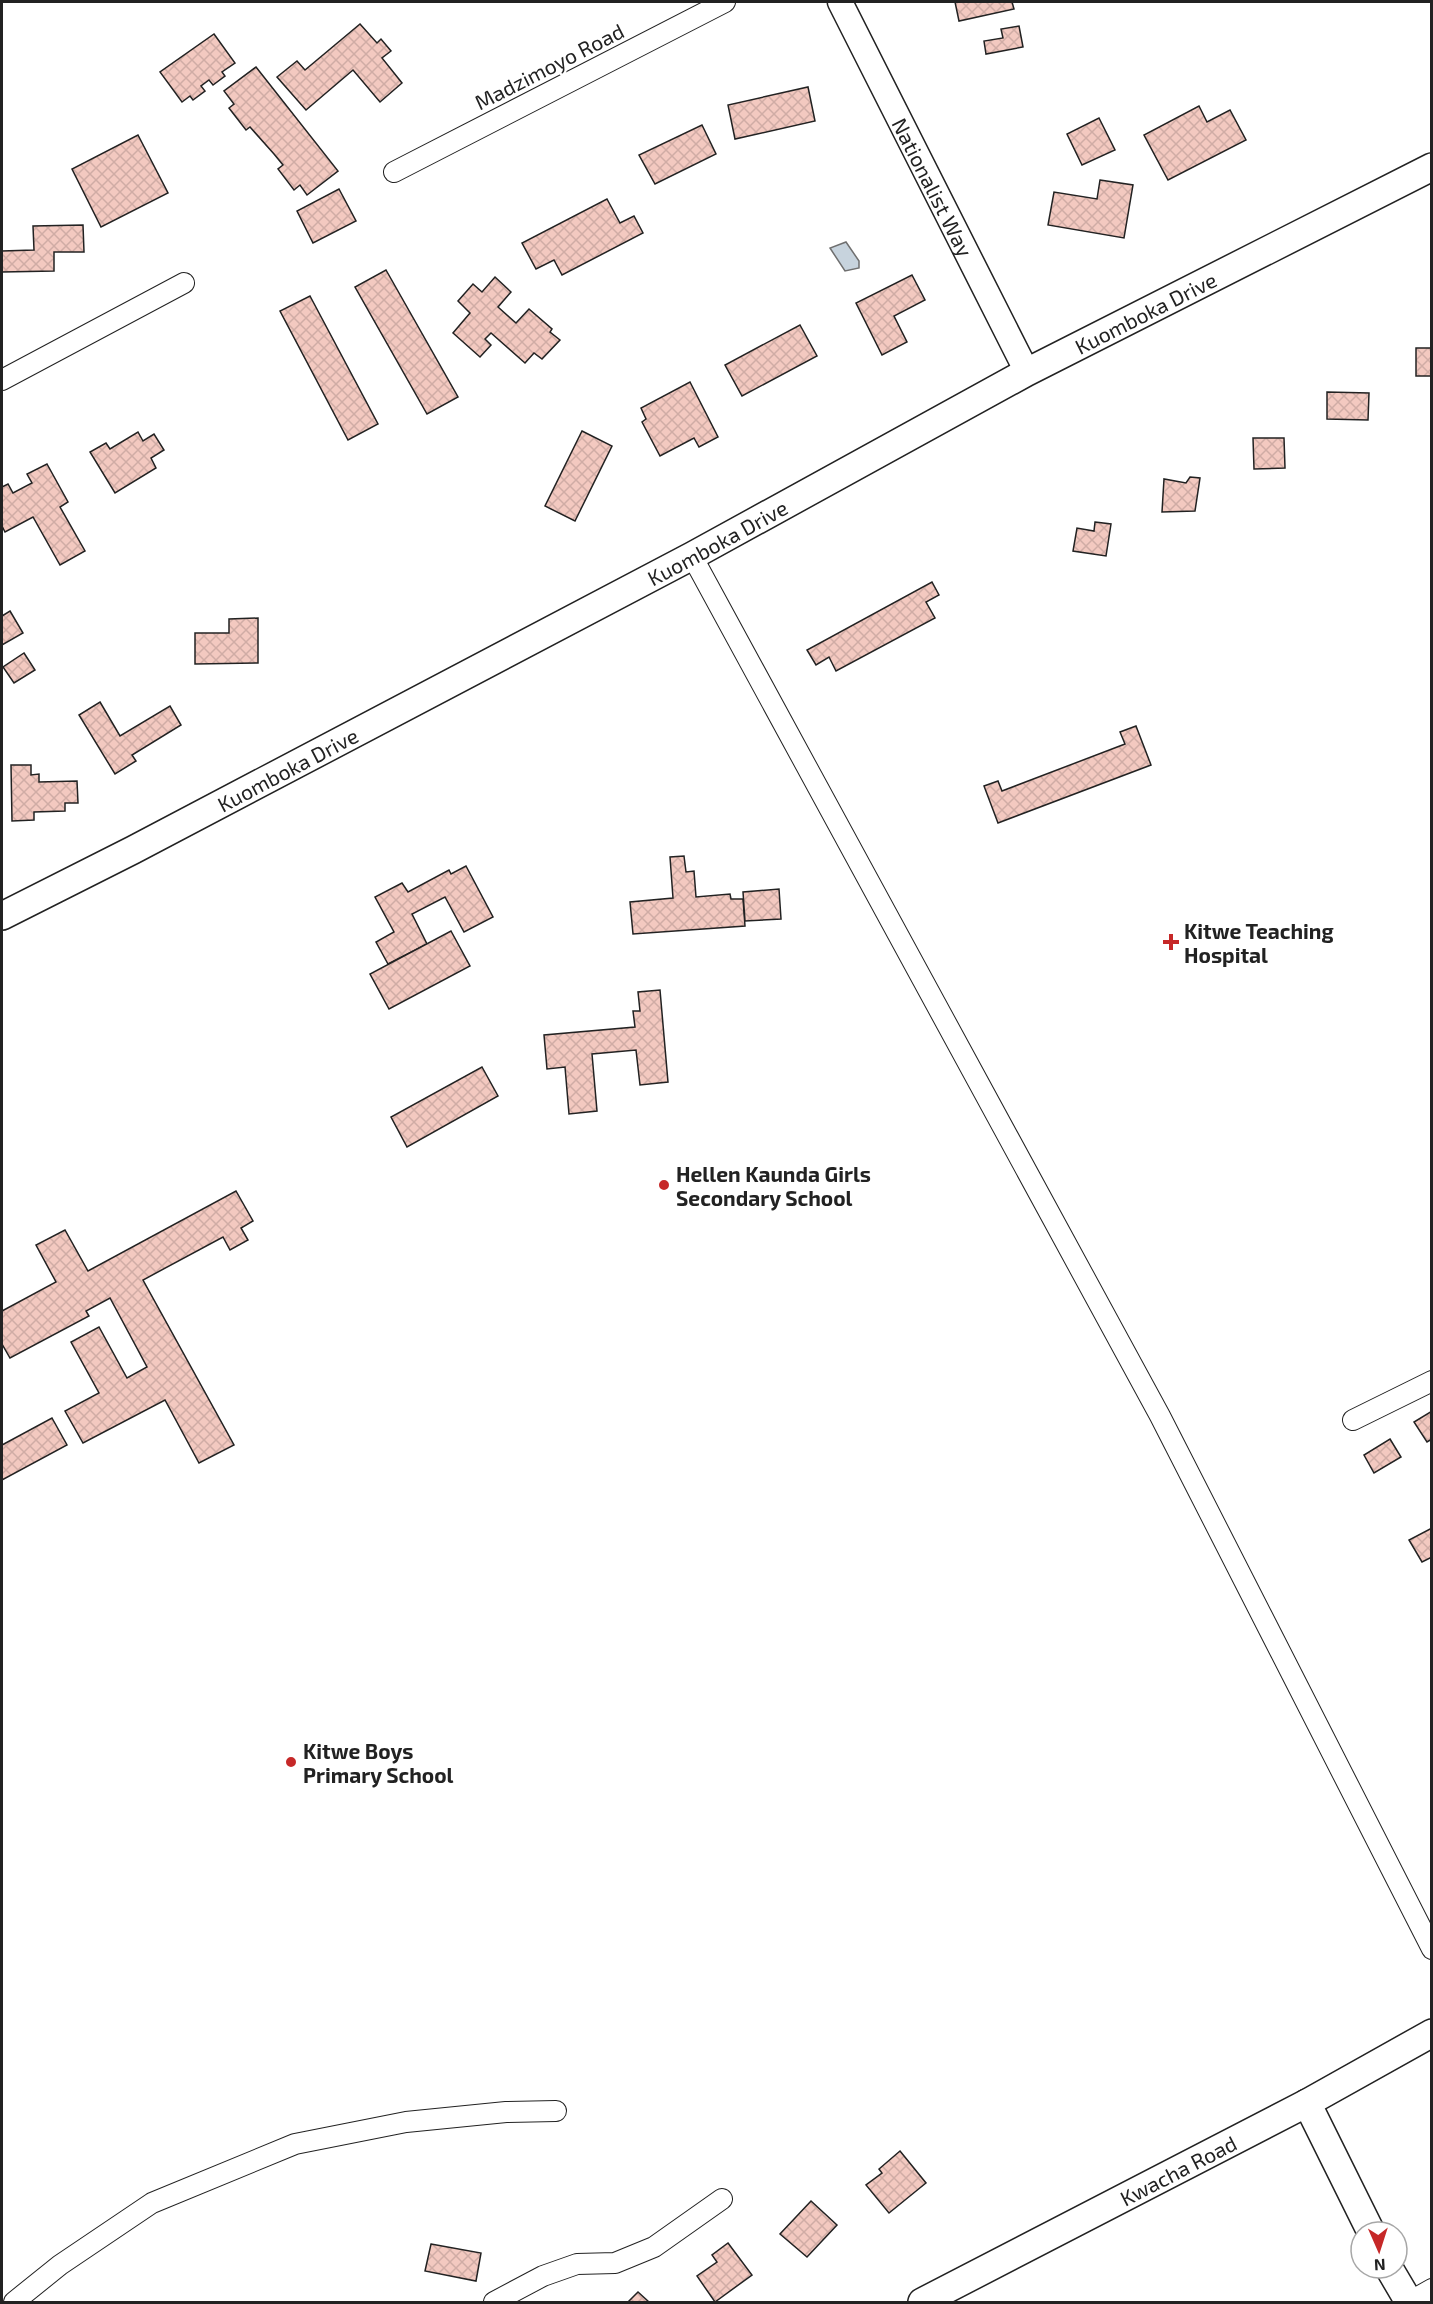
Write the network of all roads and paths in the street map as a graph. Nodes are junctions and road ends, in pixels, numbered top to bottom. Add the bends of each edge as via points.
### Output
1 (725, 2) edge
2 (840, 2) edge
3 (1431, 167) edge
4 (394, 172) dead end
5 (184, 283) dead end
6 (1028, 372) junction
7 (2, 380) edge
8 (692, 556) junction
9 (2, 916) edge
10 (1431, 1381) edge
11 (1353, 1420) dead end
12 (1431, 1948) edge
13 (1431, 2033) edge
14 (1307, 2103) junction
15 (556, 2111) dead end
16 (722, 2199) dead end
17 (1365, 2220) edge
18 (1400, 2280) edge
19 (1416, 2298) edge
20 (14, 2302) edge
21 (494, 2302) edge
22 (922, 2302) edge

1 - 4 street, Madzimoyo Road
2 - 6 street, Nationalist Way
3 - 6 main road, Kuomboka Drive
5 - 7 street
6 - 8 main road, Kuomboka Drive
8 - 9 main road, Kuomboka Drive
8 - 12 street via 1160,1416
10 - 11 street
13 - 14 main road, Kwacha Road
14 - 17 main road
14 - 22 main road, Kwacha Road
15 - 20 street via 406,2122 296,2144 152,2203 60,2265
16 - 21 street via 654,2247 615,2263 577,2264 543,2276
18 - 19 main road

